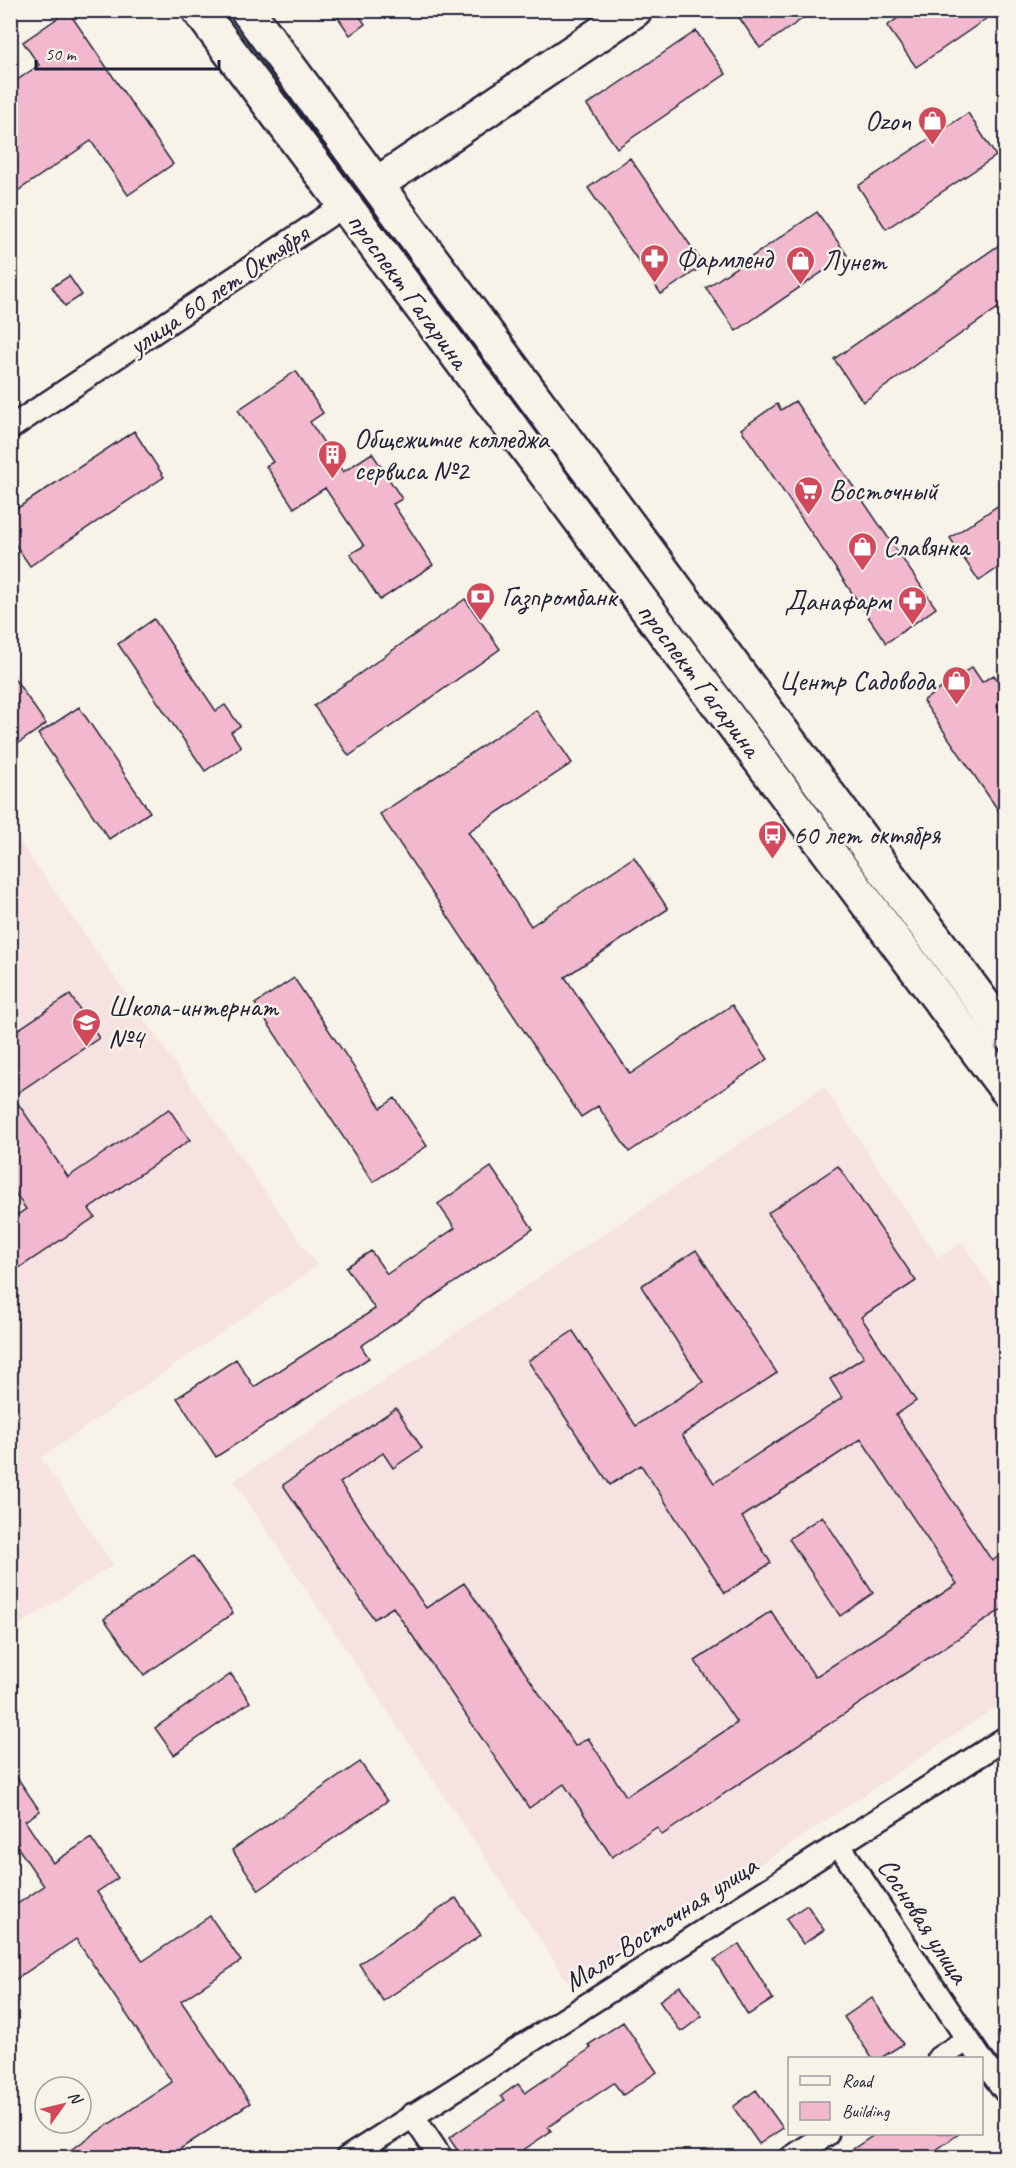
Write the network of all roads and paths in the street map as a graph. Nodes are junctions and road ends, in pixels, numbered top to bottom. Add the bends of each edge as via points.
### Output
1 (199, 10) edge
2 (247, 10) edge
3 (635, 10) edge
4 (377, 184) junction
5 (346, 204) junction
6 (10, 428) edge
7 (1005, 1034) edge
8 (1005, 1089) edge
9 (1005, 1738) edge
10 (838, 1845) junction
11 (967, 2040) junction
12 (941, 2057) edge
13 (980, 2057) edge
14 (983, 2062) edge
15 (1005, 2092) edge
16 (412, 2115) junction
17 (824, 2135) edge
18 (346, 2157) edge
19 (441, 2157) edge
20 (791, 2157) edge

1 - 5 main road, проспект Гагарина
2 - 4 main road, проспект Гагарина
3 - 4 main road, улица 60 лет Октября
4 - 5 main road, улица 60 лет Октября
4 - 7 main road, проспект Гагарина
5 - 6 street, улица 60 лет Октября
5 - 8 main road, проспект Гагарина
9 - 10 street, Мало-Восточная улица
10 - 11 street, Сосновая улица
10 - 16 street, Мало-Восточная улица
11 - 12 street
11 - 13 street, Сосновая улица
14 - 15 street, Сосновая улица
16 - 18 street, Мало-Восточная улица
16 - 19 street
17 - 20 street

